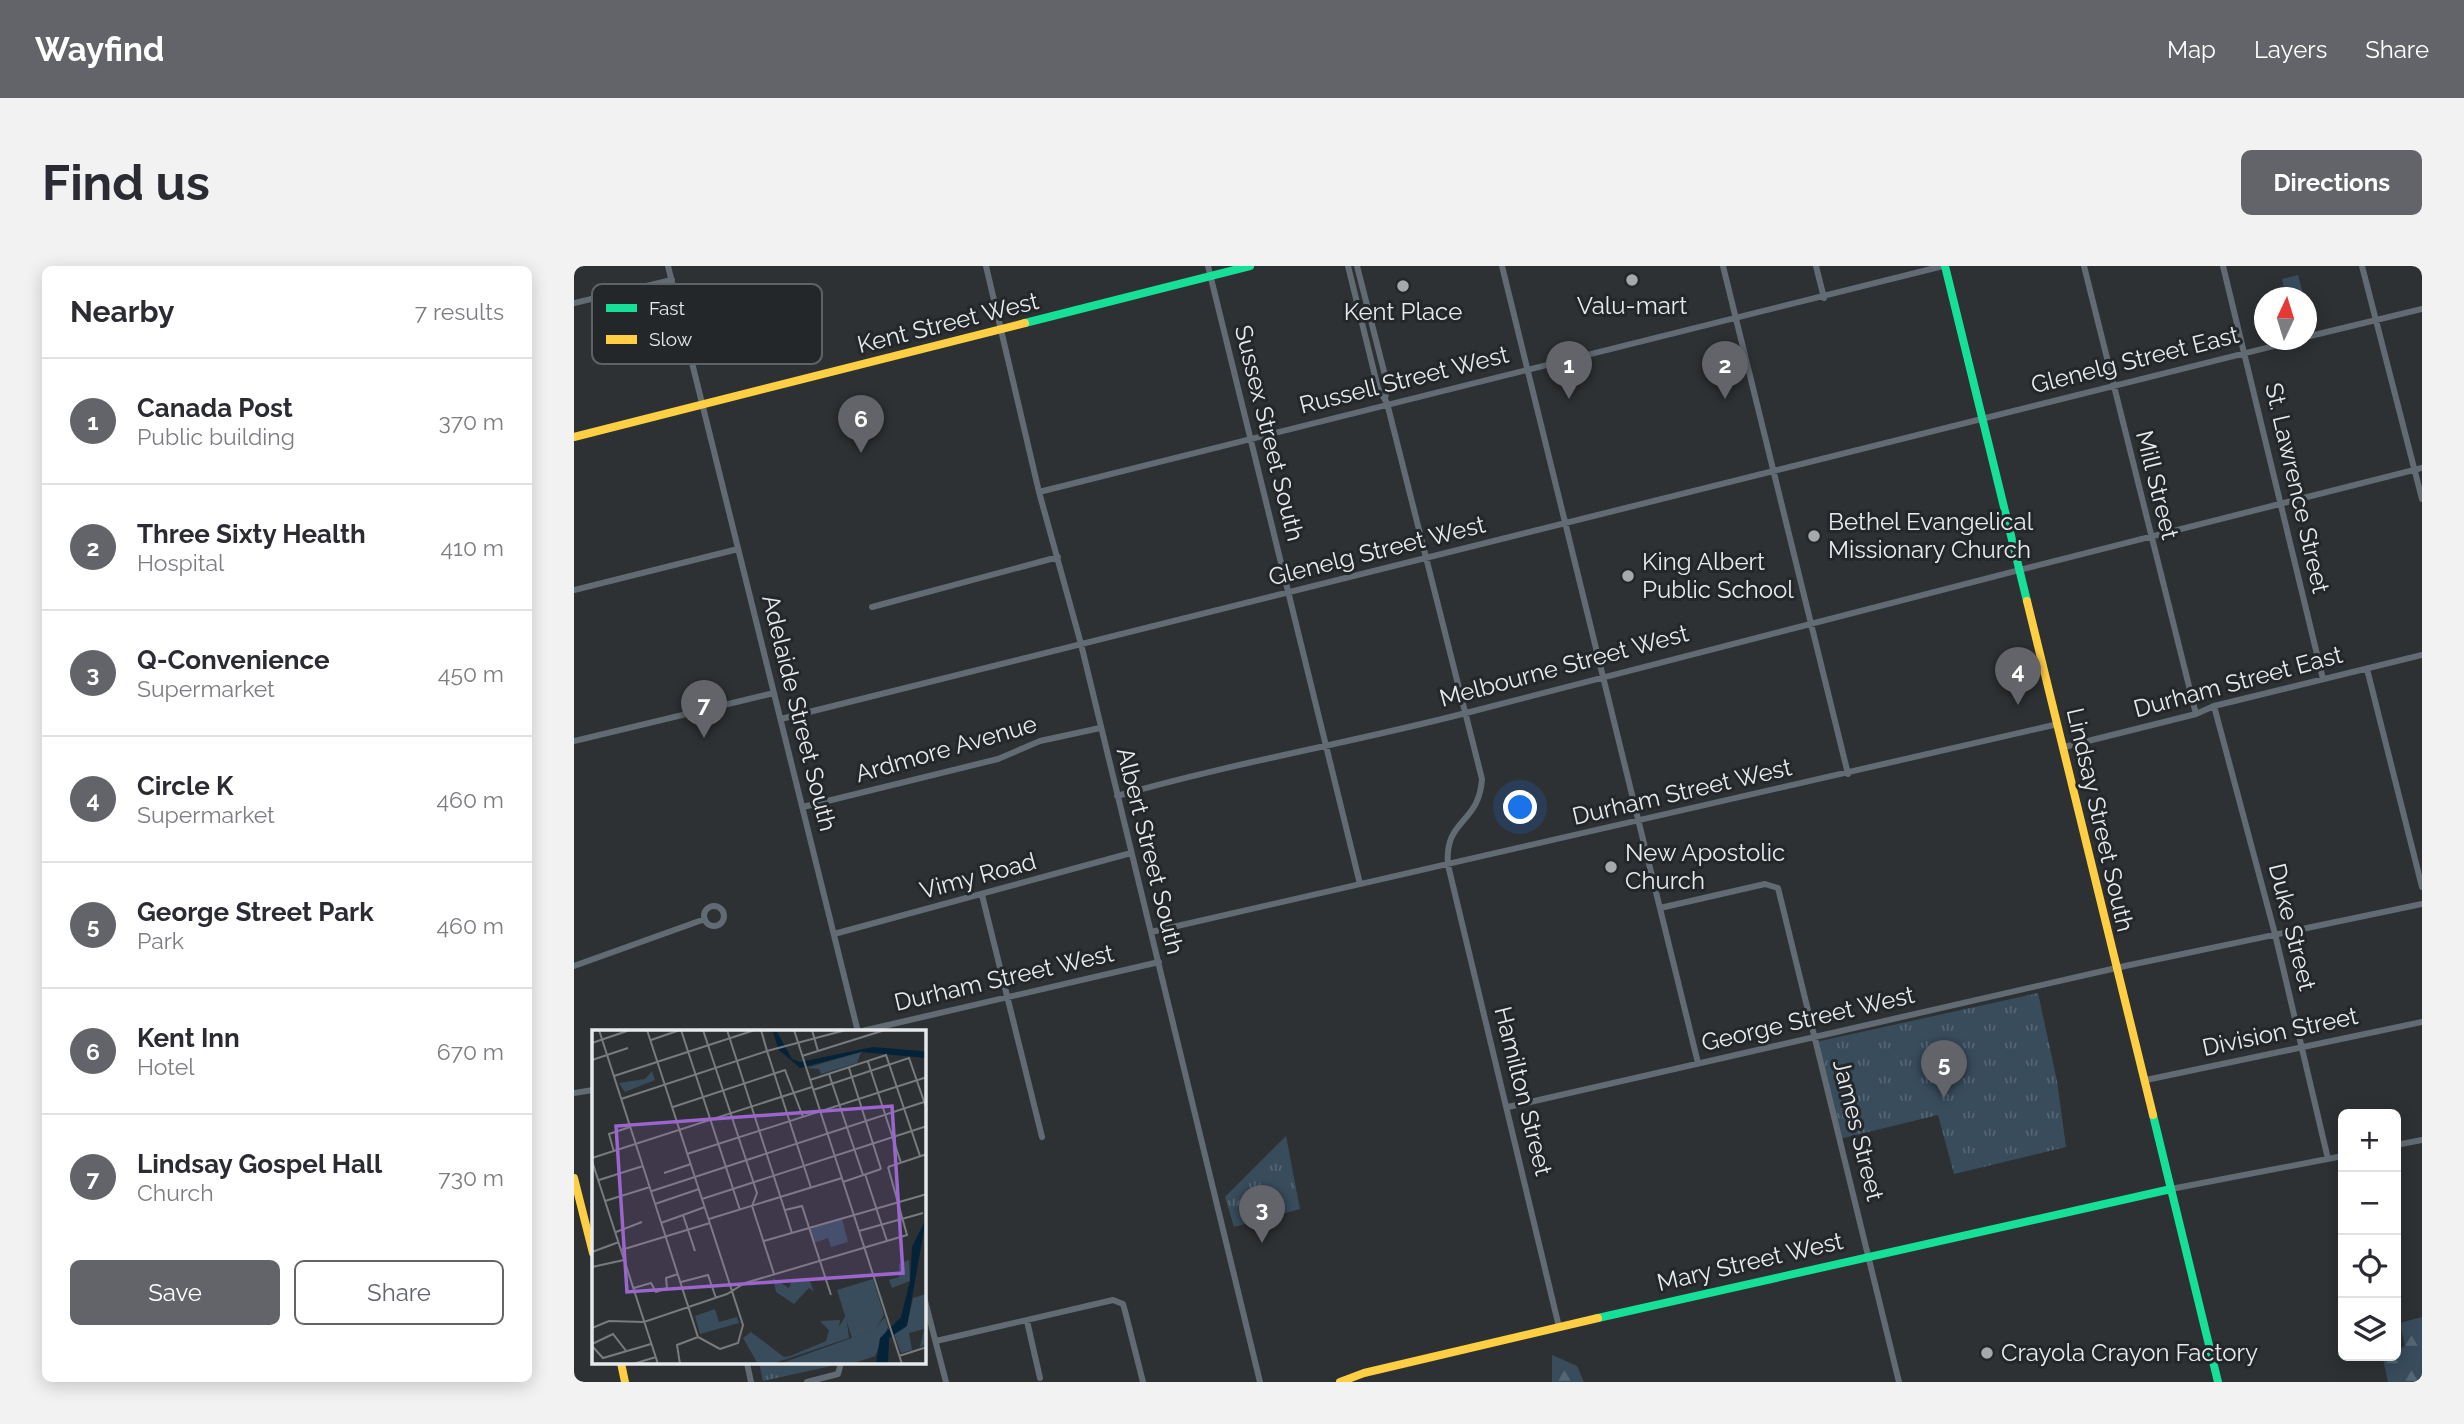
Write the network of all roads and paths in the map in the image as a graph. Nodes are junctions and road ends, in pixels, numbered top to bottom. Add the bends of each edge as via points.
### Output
1 (668, 266) edge
2 (986, 266) edge
3 (1208, 266) edge
4 (1250, 266) edge
5 (1348, 266) edge
6 (1357, 266) edge
7 (1502, 266) edge
8 (1723, 266) edge
9 (1816, 266) edge
10 (1944, 266) edge
11 (2084, 266) edge
12 (2223, 266) edge
13 (2362, 266) edge
14 (1211, 275) junction
15 (672, 280) junction
16 (655, 284) edge
17 (673, 284) edge
18 (1824, 298) junction
19 (592, 299) edge
20 (574, 303) edge
21 (2422, 309) edge
22 (1737, 318) junction
23 (2375, 321) junction
24 (1002, 329) junction
25 (2317, 334) edge
26 (2254, 350) edge
27 (2244, 352) junction
28 (692, 364) edge
29 (1530, 369) junction
30 (2112, 385) junction
31 (1386, 400) junction
32 (701, 404) junction
33 (1981, 417) junction
34 (574, 437) edge
35 (1250, 439) junction
36 (2418, 469) edge
37 (1773, 470) junction
38 (1038, 492) junction
39 (2422, 499) edge
40 (2282, 505) junction
41 (1566, 524) junction
42 (2150, 537) junction
43 (738, 549) junction
44 (1058, 557) junction
45 (1426, 558) junction
46 (2020, 572) junction
47 (574, 590) edge
48 (1288, 592) junction
49 (873, 607) dead end
50 (1811, 622) junction
51 (1081, 644) junction
52 (2422, 655) edge
53 (2367, 669) junction
54 (1603, 676) junction
55 (2323, 679) junction
56 (774, 693) junction
57 (2214, 706) junction
58 (1465, 713) junction
59 (2196, 713) junction
60 (781, 719) junction
61 (2058, 724) junction
62 (1100, 728) junction
63 (574, 741) edge
64 (1326, 744) junction
65 (2064, 747) junction
66 (1848, 774) junction
67 (1117, 796) junction
68 (803, 807) junction
69 (1638, 820) junction
70 (1131, 853) junction
71 (1448, 866) junction
72 (1360, 884) junction
73 (2422, 887) edge
74 (982, 895) junction
75 (2422, 904) edge
76 (1660, 908) junction
77 (705, 919) dead end
78 (1151, 932) junction
79 (834, 934) junction
80 (2275, 934) junction
81 (1158, 962) junction
82 (574, 966) edge
83 (2116, 968) junction
84 (1007, 998) junction
85 (2422, 1022) edge
86 (858, 1030) edge
87 (867, 1030) edge
88 (1815, 1036) junction
89 (2301, 1047) junction
90 (1698, 1063) junction
91 (2146, 1080) junction
92 (592, 1090) edge
93 (574, 1093) edge
94 (1508, 1107) junction
95 (1042, 1137) dead end
96 (2422, 1140) edge
97 (2401, 1144) edge
98 (2338, 1157) edge
99 (2328, 1158) junction
100 (574, 1178) edge
101 (2171, 1188) junction
102 (592, 1250) edge
103 (1868, 1255) junction
104 (926, 1304) edge
105 (1027, 1321) junction
106 (1559, 1327) junction
107 (936, 1341) junction
108 (621, 1364) edge
109 (747, 1364) edge
110 (841, 1364) edge
111 (1040, 1378) dead end
112 (625, 1382) edge
113 (751, 1382) edge
114 (807, 1382) edge
115 (946, 1382) edge
116 (1143, 1382) edge
117 (1260, 1382) edge
118 (1340, 1382) edge
119 (1899, 1382) edge
120 (2218, 1382) edge

1 - 15 street, Adelaide Street South
2 - 24 street, Albert Street South
3 - 14 street, Sussex Street South
4 - 14 main road, Kent Street West
5 - 31 street via 1378,388
6 - 31 street via 1388,387
7 - 29 street
8 - 22 street
9 - 18 street
10 - 18 street, Russell Street West
10 - 33 main road, Lindsay Street South
11 - 30 street, Mill Street
12 - 27 street, St. Lawrence Street
13 - 23 street
14 - 24 main road, Kent Street West
14 - 35 street, Sussex Street South
15 - 16 street
15 - 17 street, Adelaide Street South
18 - 22 street, Russell Street West
19 - 20 street
21 - 23 street
22 - 29 street, Russell Street West
22 - 37 street
23 - 25 street
23 - 36 street
24 - 32 main road, Kent Street West
24 - 38 street, Albert Street South
26 - 27 street, Glenelg Street East
27 - 30 street, Glenelg Street East
27 - 40 street, St. Lawrence Street
28 - 32 street, Adelaide Street South
29 - 31 street, Russell Street West
29 - 41 street
30 - 33 street, Glenelg Street East
30 - 42 street, Mill Street
31 - 35 street, Russell Street West
31 - 45 street
32 - 34 main road, Kent Street West
32 - 43 street, Adelaide Street South
33 - 37 street, Glenelg Street West
33 - 46 main road, Lindsay Street South
35 - 38 street, Russell Street West
35 - 48 street, Sussex Street South
36 - 39 street
36 - 40 street, Melbourne Street West
37 - 41 street, Glenelg Street West
37 - 50 street
38 - 44 street, Albert Street South
40 - 42 street, Melbourne Street West
40 - 55 street, St. Lawrence Street
41 - 45 street, Glenelg Street West
41 - 54 street
42 - 46 street, Melbourne Street West
42 - 59 street, Mill Street
43 - 47 street
43 - 56 street, Adelaide Street South
44 - 49 street
44 - 51 street, Albert Street South
45 - 48 street, Glenelg Street West
45 - 58 street
46 - 50 street, Melbourne Street West
46 - 61 main road, Lindsay Street South
48 - 51 street, Glenelg Street West
48 - 64 street, Sussex Street South
50 - 54 street, Melbourne Street West
50 - 66 street
51 - 60 street, Glenelg Street West
51 - 62 street, Albert Street South
52 - 53 street, Durham Street East
53 - 55 street, Durham Street East
53 - 73 street
54 - 58 street, Melbourne Street West
54 - 69 street
55 - 57 street, Durham Street East
56 - 60 street, Adelaide Street South
56 - 63 street
57 - 59 street, Durham Street East
57 - 80 street, Duke Street
58 - 64 street, Melbourne Street West
58 - 71 street via 1482,779 1481,795 1476,808 1450,836
59 - 65 street, Durham Street East
60 - 68 street, Adelaide Street South
61 - 65 main road, Lindsay Street South
61 - 66 street, Durham Street West
62 - 67 street, Albert Street South
62 - 68 street, Ardmore Avenue via 1040,741 998,759
64 - 67 street, Melbourne Street West
64 - 72 street, Sussex Street South
65 - 83 main road, Lindsay Street South
66 - 69 street, Durham Street West
67 - 70 street, Albert Street South
68 - 79 street, Adelaide Street South
69 - 71 street, Durham Street West
69 - 76 street
70 - 74 street, Vimy Road
70 - 78 street, Albert Street South
71 - 72 street, Durham Street West
71 - 94 street, Hamilton Street
72 - 78 street, Durham Street West
74 - 79 street, Vimy Road
74 - 84 street
75 - 80 street, George Street West
76 - 88 street, James Street via 1765,884 1778,888
76 - 90 street
77 - 82 street
78 - 81 street, Albert Street South
79 - 86 street, Adelaide Street South
80 - 83 street, George Street West
80 - 89 street, Duke Street
81 - 84 street, Durham Street West
81 - 117 street, Albert Street South
83 - 88 street, George Street West
83 - 91 main road, Lindsay Street South
84 - 87 street, Durham Street West
84 - 95 street
85 - 89 street, Division Street
88 - 90 street, George Street West
88 - 103 street, James Street
89 - 91 street, Division Street
89 - 99 street, Duke Street
90 - 94 street, George Street West
91 - 101 main road, Lindsay Street South
92 - 93 street
94 - 106 street, Hamilton Street
96 - 97 street
98 - 99 street
99 - 101 street
100 - 102 main road
101 - 103 main road, Mary Street West
101 - 120 main road, Lindsay Street South
103 - 106 main road, Mary Street West
103 - 119 street, James Street
104 - 107 street
105 - 107 street
105 - 111 street
105 - 116 street via 1113,1300 1123,1304
106 - 118 main road, Mary Street West
107 - 115 street
108 - 112 main road
109 - 113 street
110 - 114 street via 838,1374

